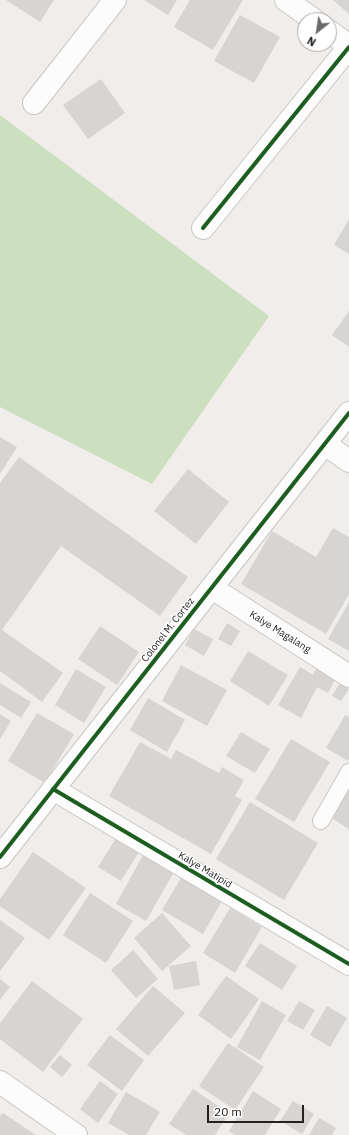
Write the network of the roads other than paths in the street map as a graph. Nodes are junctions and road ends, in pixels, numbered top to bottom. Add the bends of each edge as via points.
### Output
1 (115, 0) edge
2 (286, 0) edge
3 (303, 12) edge
4 (337, 37) edge
5 (349, 46) edge
6 (34, 103) dead end
7 (203, 228) dead end
8 (349, 413) edge
9 (325, 444) junction
10 (349, 461) edge
11 (212, 588) junction
12 (349, 676) edge
13 (349, 772) edge
14 (53, 789) junction
15 (321, 821) dead end
16 (0, 857) edge
17 (349, 964) edge
18 (0, 1082) edge
19 (76, 1135) edge

1 - 6 street
2 - 3 street
4 - 5 street
5 - 7 street
8 - 9 street, Colonel M. Cortez
9 - 10 street
9 - 11 street, Colonel M. Cortez
11 - 12 street, Kalye Magalang
11 - 14 street, Colonel M. Cortez
13 - 15 lane
14 - 16 street, Colonel M. Cortez
14 - 17 street, Kalye Matipid
18 - 19 street

